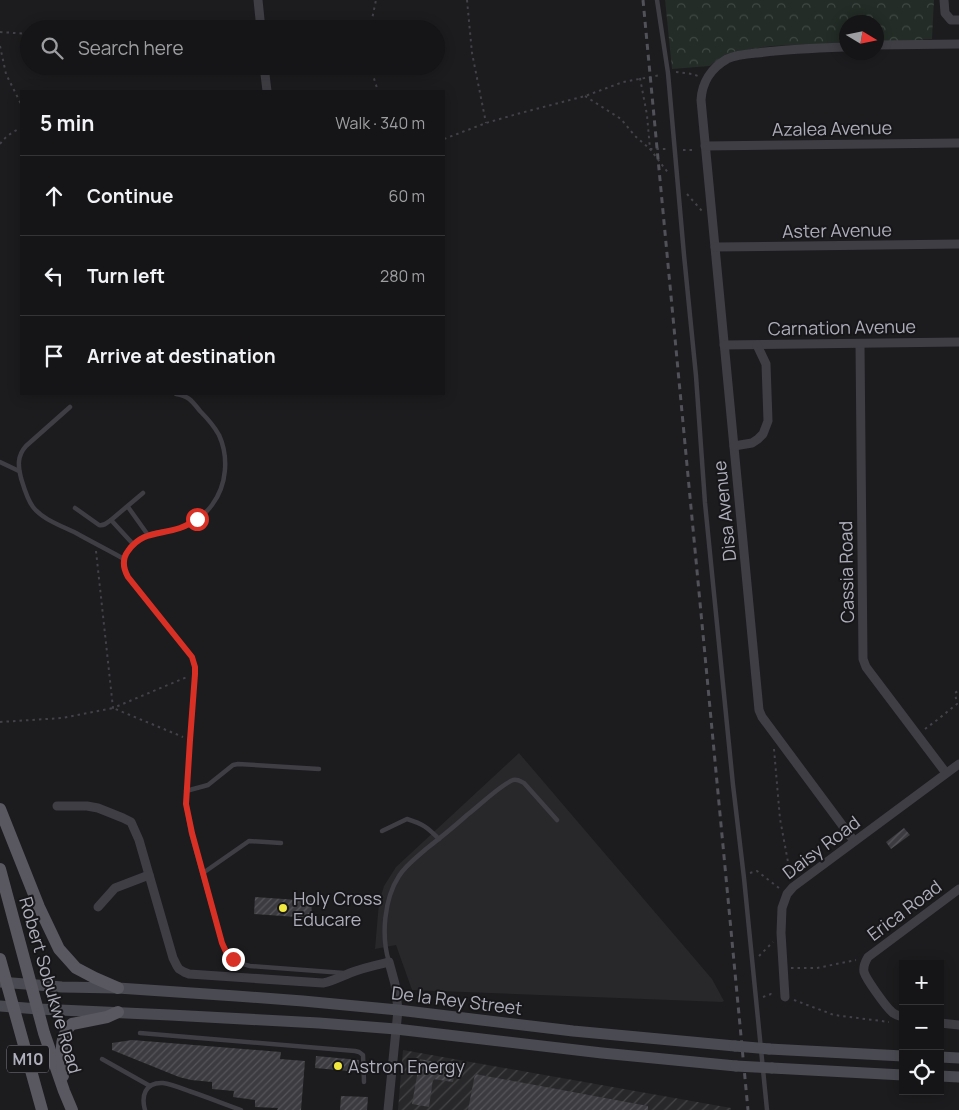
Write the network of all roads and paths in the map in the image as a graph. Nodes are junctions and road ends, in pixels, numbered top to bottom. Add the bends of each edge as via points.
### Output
1 (258, 0) edge
2 (376, 0) edge
3 (466, 0) edge
4 (657, 0) edge
5 (944, 0) edge
6 (259, 20) edge
7 (372, 20) edge
8 (959, 20) edge
9 (0, 32) edge
10 (20, 33) edge
11 (959, 44) edge
12 (884, 45) edge
13 (0, 46) edge
14 (839, 47) edge
15 (668, 74) junction
16 (265, 75) edge
17 (373, 75) edge
18 (640, 78) junction
19 (705, 83) junction
20 (267, 90) edge
21 (378, 90) edge
22 (585, 96) junction
23 (20, 102) edge
24 (486, 124) junction
25 (20, 128) edge
26 (445, 139) edge
27 (959, 143) edge
28 (0, 144) edge
29 (706, 146) junction
30 (650, 149) junction
31 (675, 149) junction
32 (959, 244) edge
33 (715, 247) junction
34 (959, 342) edge
35 (860, 344) junction
36 (724, 345) junction
37 (757, 345) junction
38 (180, 395) edge
39 (70, 407) dead end
40 (734, 446) junction
41 (0, 462) edge
42 (19, 471) junction
43 (144, 493) dead end
44 (128, 506) junction
45 (75, 508) dead end
46 (111, 520) junction
47 (148, 535) junction
48 (95, 544) junction
49 (133, 544) junction
50 (124, 559) junction
51 (195, 674) junction
52 (959, 690) edge
53 (113, 708) junction
54 (0, 722) edge
55 (771, 729) junction
56 (916, 734) junction
57 (190, 740) junction
58 (959, 764) edge
59 (319, 769) dead end
60 (946, 773) junction
61 (186, 791) junction
62 (57, 806) dead end
63 (0, 808) edge
64 (557, 820) dead end
65 (382, 831) dead end
66 (439, 839) junction
67 (854, 841) junction
68 (281, 842) dead end
69 (0, 869) edge
70 (203, 873) junction
71 (744, 874) junction
72 (149, 875) junction
73 (790, 891) junction
74 (958, 893) edge
75 (98, 907) dead end
76 (781, 933) junction
77 (868, 957) junction
78 (0, 959) edge
79 (389, 962) junction
80 (752, 963) junction
81 (783, 968) junction
82 (348, 974) junction
83 (4, 982) edge
84 (32, 984) junction
85 (118, 988) junction
86 (785, 997) junction
87 (756, 998) junction
88 (0, 1006) edge
89 (14, 1007) junction
90 (38, 1009) junction
91 (398, 1010) junction
92 (118, 1012) junction
93 (899, 1015) edge
94 (899, 1017) edge
95 (944, 1023) edge
96 (959, 1024) edge
97 (396, 1029) junction
98 (140, 1033) dead end
99 (899, 1056) edge
100 (944, 1057) edge
101 (959, 1058) edge
102 (102, 1059) dead end
103 (899, 1075) edge
104 (944, 1076) edge
105 (959, 1077) edge
106 (364, 1082) dead end
107 (150, 1086) junction
108 (64, 1091) junction
109 (42, 1110) edge
110 (72, 1110) edge
111 (145, 1110) edge
112 (241, 1110) edge
113 (388, 1110) edge
114 (766, 1110) edge

1 - 6 street
2 - 7 path
3 - 24 path via 472,53
4 - 15 lane
5 - 8 street via 945,13 951,20
9 - 10 path
11 - 12 street
13 - 23 path via 6,74
14 - 19 street via 774,50 731,57 716,66
15 - 18 path
15 - 19 path via 692,74
15 - 31 lane
16 - 20 street
17 - 21 path
18 - 22 path
18 - 30 path
19 - 29 street, Disa Avenue via 701,100
22 - 24 path
22 - 30 path via 621,119
24 - 26 path
25 - 28 path
27 - 29 street, Azalea Avenue
29 - 31 path via 686,151
29 - 33 street, Disa Avenue
30 - 31 path
31 - 71 lane via 705,503
32 - 33 street, Aster Avenue
33 - 36 street, Disa Avenue
34 - 35 street, Carnation Avenue
35 - 37 street, Carnation Avenue
35 - 56 street, Cassia Road via 863,659 866,668
36 - 37 street, Carnation Avenue
36 - 40 street, Disa Avenue
37 - 40 street via 767,369 768,421 758,439
38 - 47 lane via 187,397 218,433 224,456 224,478 213,504 197,519 177,529
39 - 42 lane via 22,450 18,458
40 - 55 street, Disa Avenue via 759,710
41 - 42 lane
42 - 48 lane via 30,502 37,511
43 - 44 lane
44 - 46 lane
44 - 47 lane
45 - 46 lane via 102,526
46 - 49 lane
47 - 49 lane
48 - 50 lane
48 - 53 path
49 - 50 lane
50 - 51 lane via 128,577 192,657
51 - 53 path
51 - 57 lane
52 - 56 path via 955,693 957,704
53 - 54 path via 62,718
53 - 57 path
55 - 67 street, Disa Avenue
55 - 73 path
56 - 60 street, Cassia Road
57 - 61 lane
58 - 60 street, Daisy Road
59 - 61 lane via 242,763 234,765 208,785
60 - 67 street, Daisy Road
61 - 70 lane via 192,833
62 - 72 street via 98,808 130,822
63 - 85 main road via 59,949 76,968
64 - 66 lane via 524,783 513,780
65 - 66 lane via 407,819 426,826
66 - 79 lane via 399,875 391,891 385,924 385,950
67 - 73 street, Daisy Road
68 - 70 lane via 249,841
69 - 84 main road, Robert Sobukwe Road / M10
70 - 82 lane via 222,943 233,959 250,966
71 - 73 path via 758,871
71 - 80 lane
72 - 75 street via 114,888
72 - 82 street via 176,966 184,972 323,983
73 - 76 street, Daisy Road via 782,908
74 - 77 street, Erica Road
76 - 80 path
76 - 81 street, Daisy Road
77 - 81 path via 817,968
77 - 93 street via 864,964 866,977 890,1010
78 - 83 main road, M10
79 - 82 street
79 - 91 street
80 - 87 lane
81 - 86 street, Daisy Road
83 - 84 main road, De la Rey Street
83 - 89 main road, M10
84 - 85 main road, De la Rey Street
84 - 90 main road, Robert Sobukwe Road / M10
85 - 91 main road, De la Rey Street
86 - 87 path via 771,994
86 - 94 path via 834,1015 893,1022
87 - 114 lane
88 - 89 main road, De la Rey Street
89 - 90 main road, De la Rey Street
89 - 109 main road, M10
90 - 92 main road, De la Rey Street
90 - 108 main road, Robert Sobukwe Road / M10
91 - 97 street
91 - 99 main road, De la Rey Street, bridge via 735,1046
92 - 97 main road, De la Rey Street
92 - 108 main road via 72,1024 65,1032 62,1047
95 - 96 street
97 - 103 main road, De la Rey Street, bridge via 736,1066
97 - 113 street
98 - 106 lane via 355,1051 363,1055
100 - 101 main road
102 - 107 lane
104 - 105 main road
107 - 111 lane via 142,1099
107 - 112 lane via 164,1083
108 - 110 main road, Robert Sobukwe Road / M10

